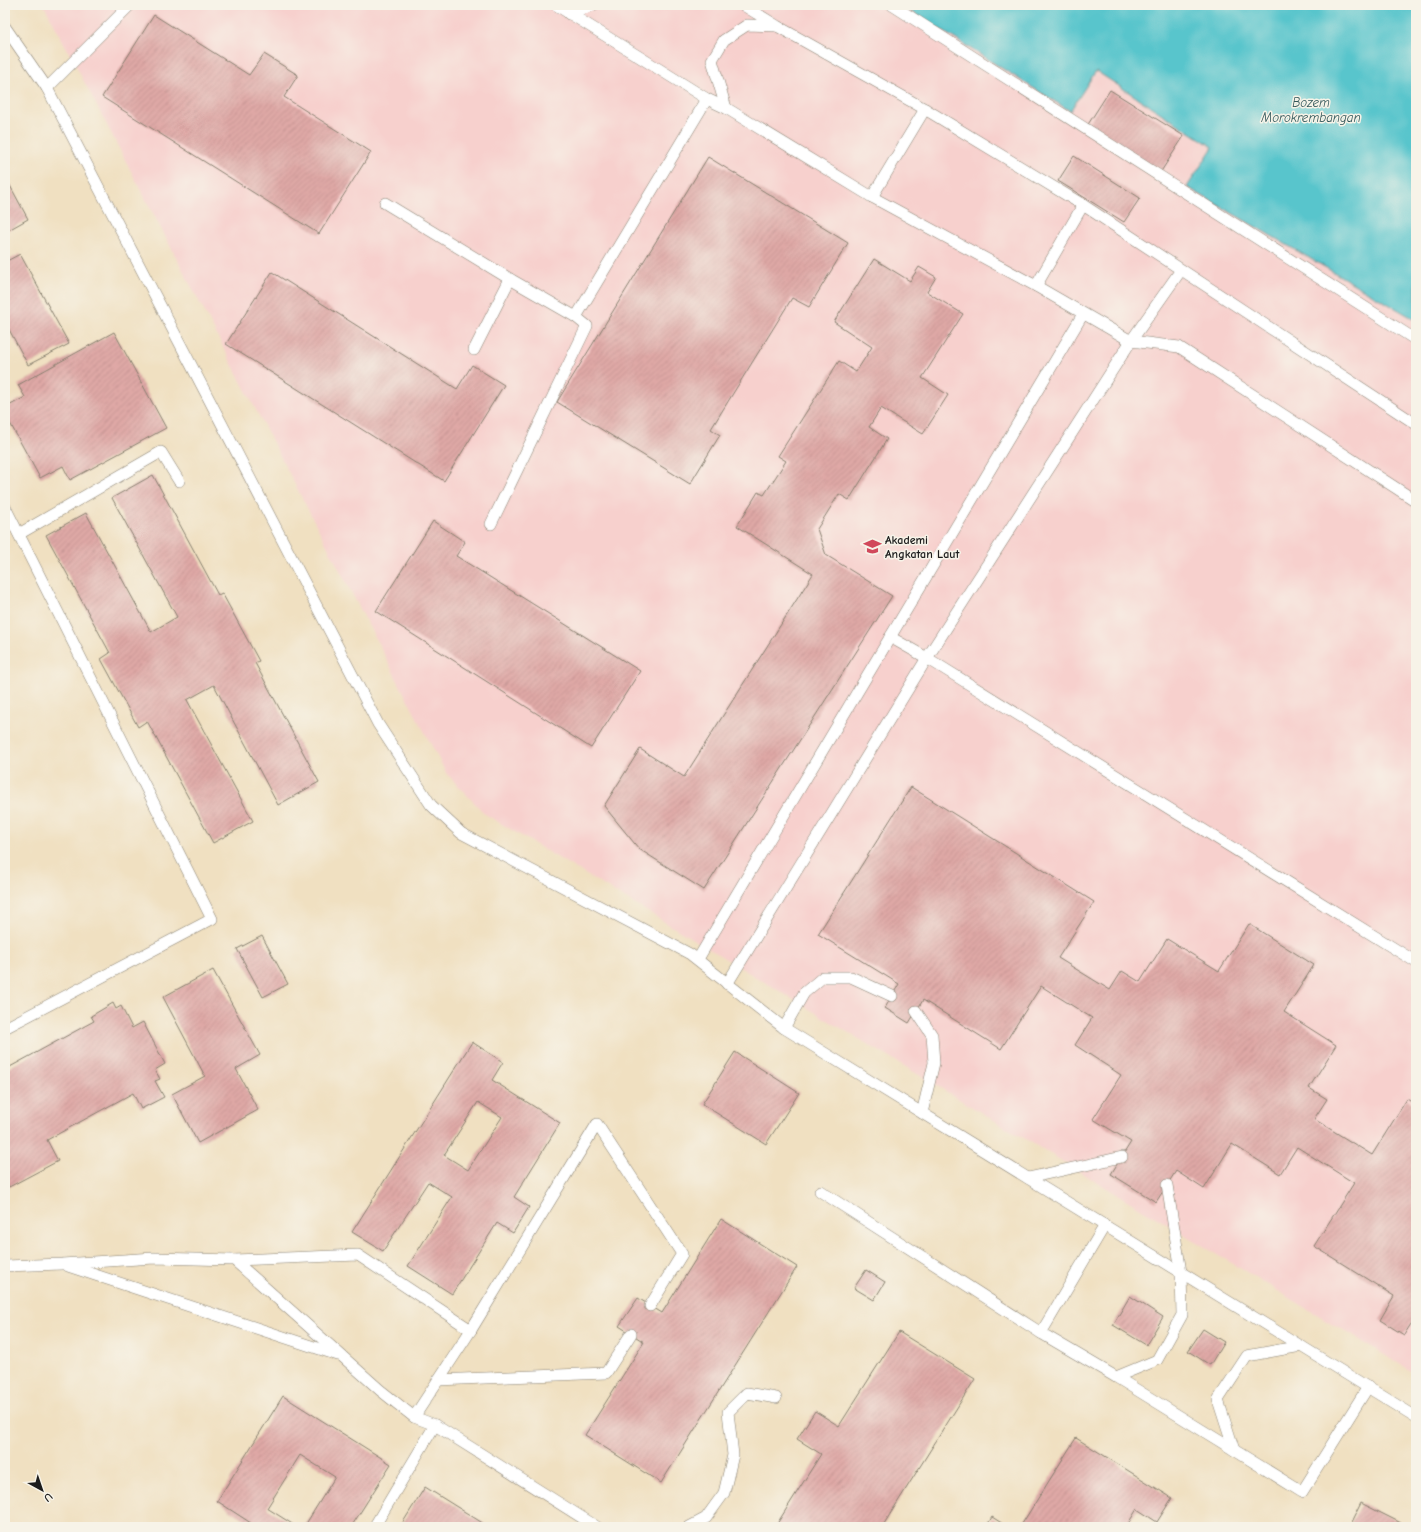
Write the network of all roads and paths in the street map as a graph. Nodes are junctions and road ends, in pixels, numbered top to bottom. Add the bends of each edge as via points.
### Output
1 (130, 5) edge
2 (556, 5) edge
3 (593, 5) edge
4 (743, 5) edge
5 (892, 5) edge
6 (570, 14) junction
7 (777, 26) junction
8 (5, 27) edge
9 (47, 88) junction
10 (707, 99) junction
11 (726, 108) junction
12 (926, 109) junction
13 (872, 197) junction
14 (385, 203) dead end
15 (1083, 205) junction
16 (1182, 270) junction
17 (510, 279) junction
18 (1036, 286) junction
19 (1083, 314) junction
20 (576, 317) junction
21 (1416, 340) edge
22 (1131, 341) junction
23 (474, 350) dead end
24 (1416, 424) edge
25 (179, 481) dead end
26 (1416, 501) edge
27 (5, 507) edge
28 (491, 524) dead end
29 (18, 534) junction
30 (890, 637) junction
31 (927, 658) junction
32 (698, 959) junction
33 (1416, 962) edge
34 (727, 984) junction
35 (892, 996) dead end
36 (916, 1011) dead end
37 (5, 1028) edge
38 (784, 1028) junction
39 (922, 1113) junction
40 (1122, 1157) dead end
41 (1028, 1178) junction
42 (1167, 1185) dead end
43 (820, 1191) dead end
44 (1105, 1225) junction
45 (234, 1260) junction
46 (62, 1264) junction
47 (5, 1266) edge
48 (1181, 1272) junction
49 (650, 1306) dead end
50 (471, 1330) junction
51 (1041, 1333) junction
52 (632, 1334) dead end
53 (1301, 1346) junction
54 (343, 1357) junction
55 (1116, 1377) junction
56 (438, 1380) junction
57 (1368, 1387) junction
58 (776, 1398) dead end
59 (414, 1417) junction
60 (1416, 1417) edge
61 (435, 1425) junction
62 (1234, 1450) junction
63 (374, 1527) edge
64 (597, 1527) edge
65 (689, 1527) edge

1 - 9 lane
2 - 6 lane
3 - 6 lane
4 - 7 lane
5 - 21 lane
6 - 10 lane
7 - 11 lane via 747,25 724,40 712,60
7 - 12 lane
8 - 9 lane
9 - 32 lane via 378,724 431,805 461,833
10 - 11 lane
10 - 20 lane
11 - 13 lane
12 - 13 lane
12 - 15 lane
13 - 18 lane
14 - 17 lane
15 - 16 lane
15 - 18 lane
16 - 22 lane
16 - 24 lane
17 - 20 lane
17 - 23 lane
18 - 19 lane
19 - 22 lane
19 - 30 lane
20 - 28 lane via 587,326
22 - 26 lane via 1179,347
22 - 31 lane
25 - 29 lane via 161,452
27 - 29 lane
29 - 37 lane via 212,919
30 - 31 lane
30 - 32 lane
31 - 33 lane
31 - 34 lane
32 - 34 lane
34 - 38 lane
35 - 38 lane via 851,977 823,977 804,993
36 - 39 lane via 932,1035 934,1063
38 - 39 lane
39 - 41 lane
40 - 41 lane
41 - 44 lane
42 - 48 lane
43 - 51 lane
44 - 48 lane
44 - 51 lane
45 - 46 lane via 154,1258
45 - 50 lane via 358,1255
45 - 54 lane
46 - 47 lane
46 - 54 lane
48 - 53 lane
48 - 55 lane via 1182,1315 1157,1360
49 - 50 lane via 682,1254 596,1124
50 - 56 lane
51 - 55 lane
52 - 56 lane via 606,1373
53 - 57 lane
53 - 62 lane via 1247,1356 1218,1400
54 - 59 lane
55 - 62 lane
56 - 59 lane
57 - 60 lane
57 - 62 lane via 1302,1492
58 - 65 lane via 747,1394 728,1412 733,1455 724,1492 706,1518
59 - 61 lane
61 - 63 lane
61 - 64 lane

